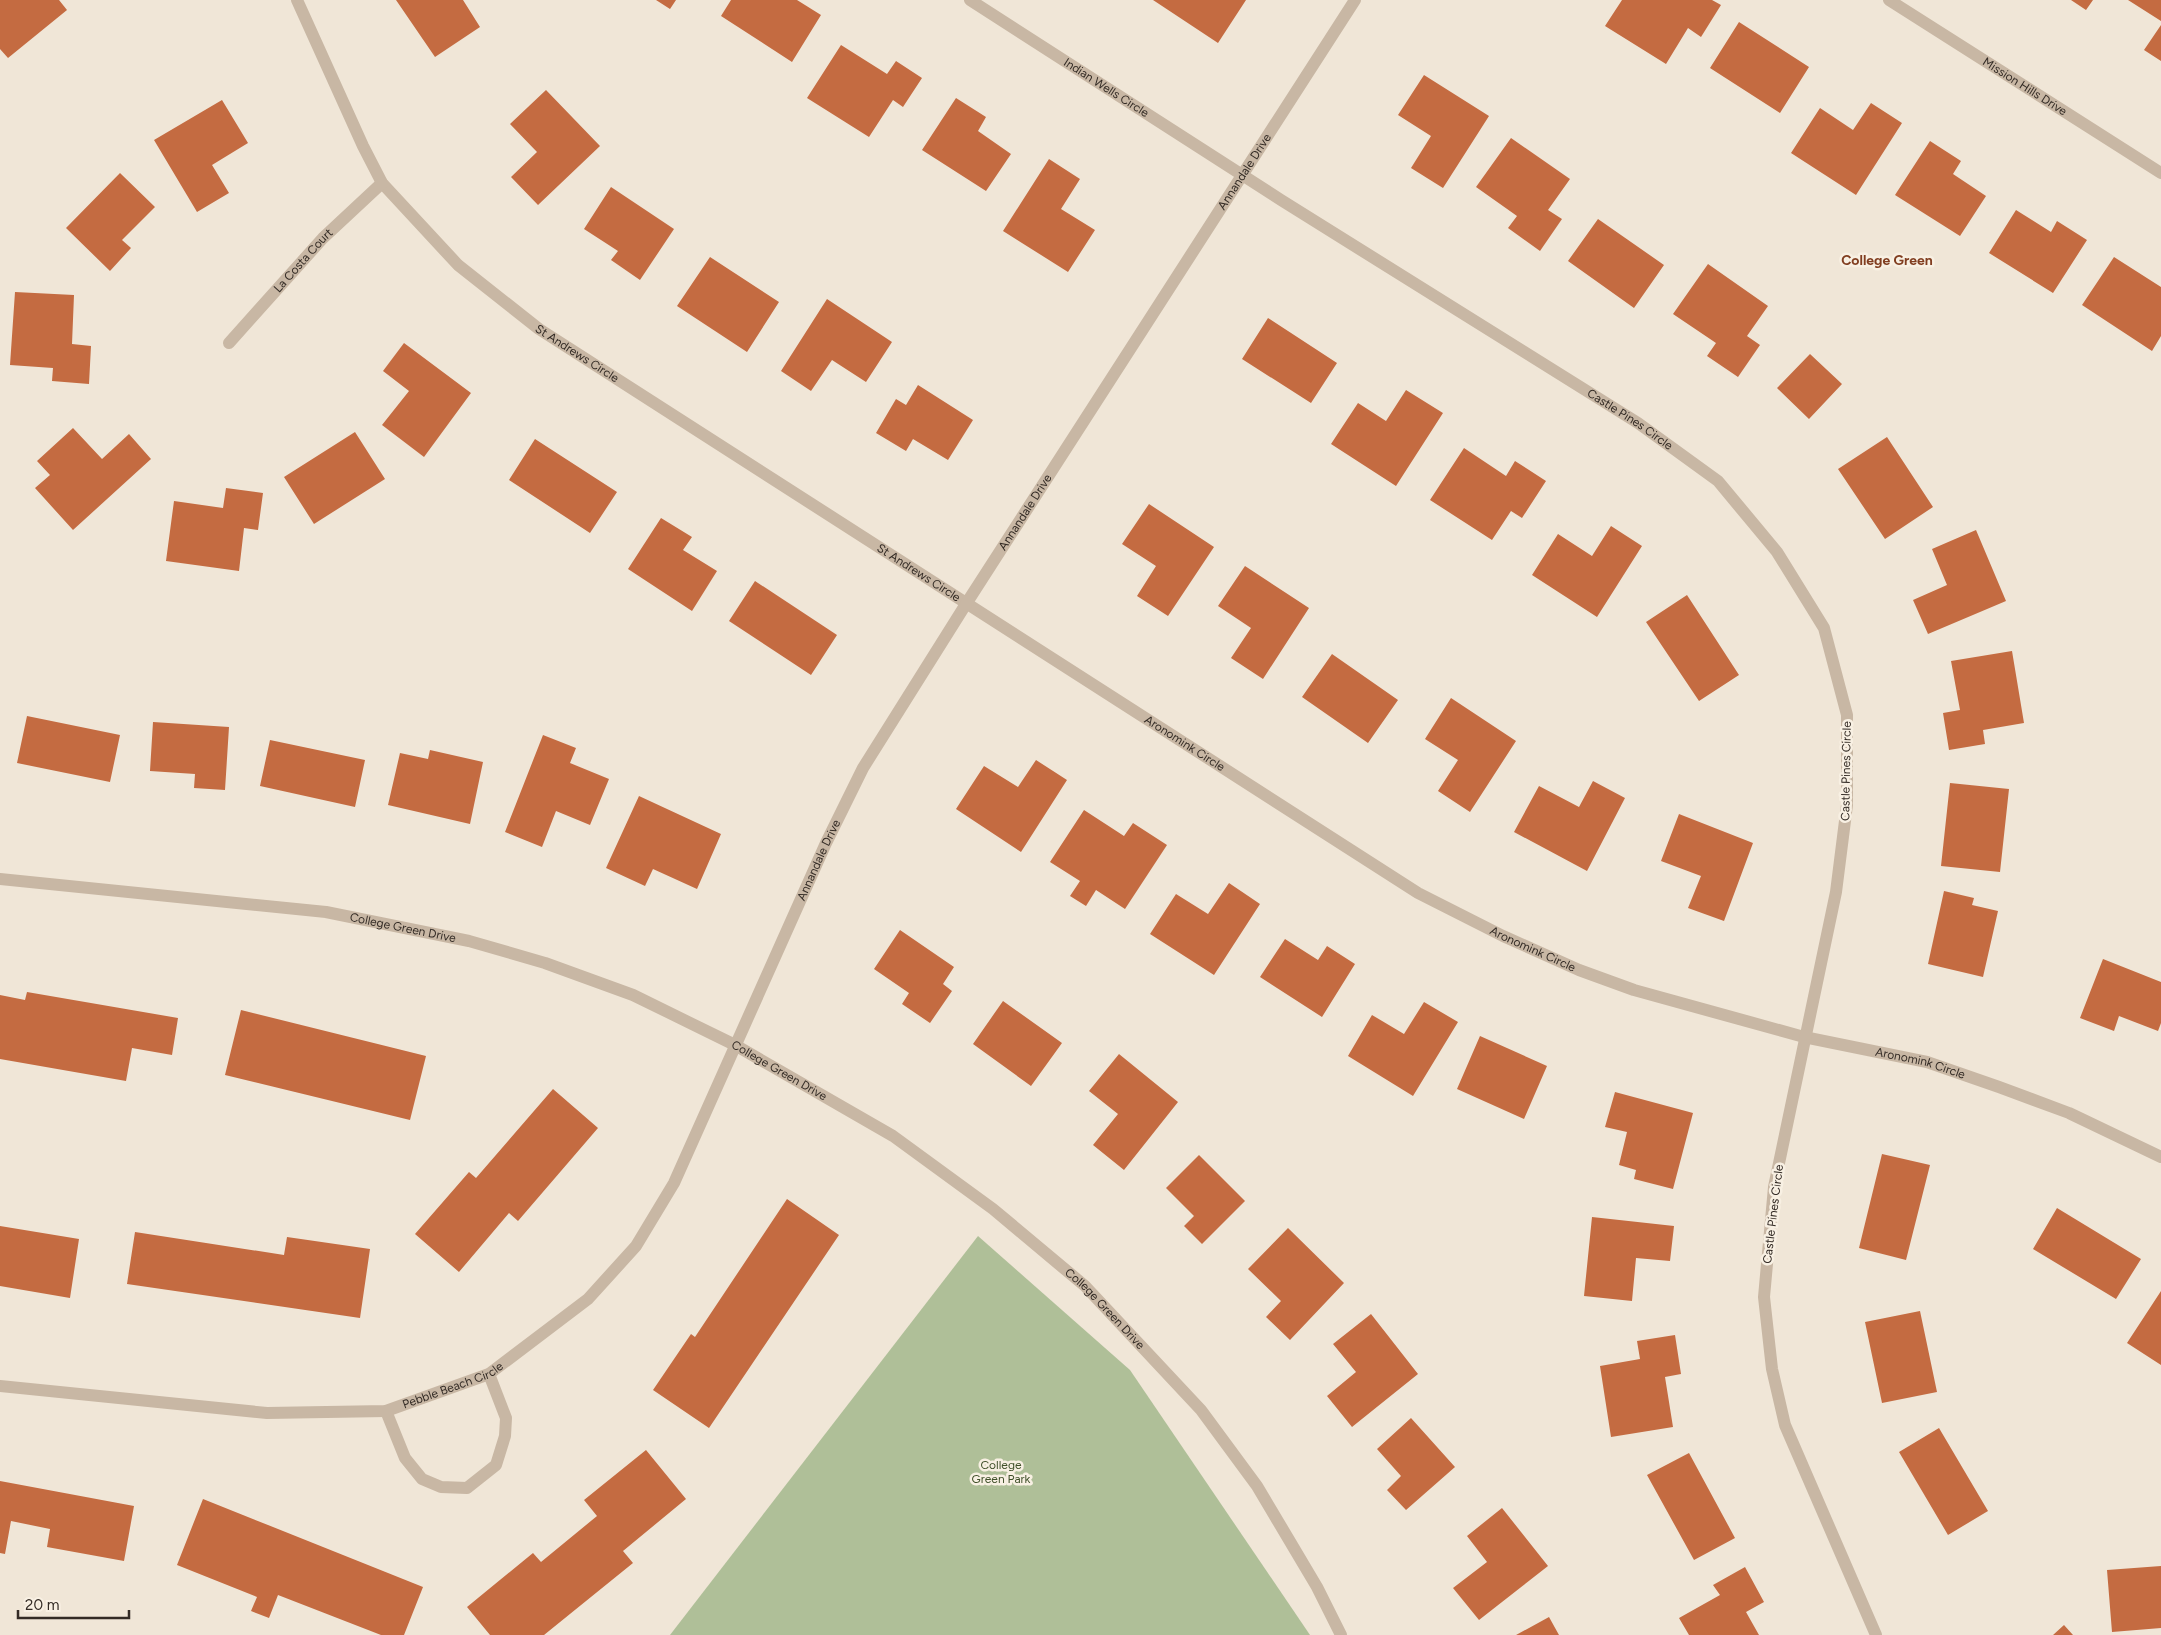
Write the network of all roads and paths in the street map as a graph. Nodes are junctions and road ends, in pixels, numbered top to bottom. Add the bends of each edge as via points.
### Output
1 (297, 0) edge
2 (970, 0) edge
3 (1355, 0) edge
4 (1889, 0) edge
5 (2161, 173) edge
6 (1243, 175) junction
7 (382, 183) junction
8 (229, 343) dead end
9 (966, 604) junction
10 (0, 878) edge
11 (1804, 1037) junction
12 (735, 1046) junction
13 (2161, 1157) edge
14 (489, 1374) junction
15 (0, 1386) edge
16 (386, 1411) junction
17 (1341, 1635) edge
18 (1876, 1635) edge

1 - 7 street, St Andrews Circle via 362,146
2 - 6 street, Indian Wells Circle
3 - 6 street, Annandale Drive
4 - 5 street, Mission Hills Drive
6 - 9 street, Annandale Drive
6 - 11 street, Castle Pines Circle via 1638,423 1718,481 1777,552 1824,628 1847,715 1847,805 1837,883
7 - 8 street, La Costa Court via 323,238
7 - 9 street, St Andrews Circle via 458,265 539,329
9 - 11 street, Aronomink Circle via 1418,893 1579,970 1634,990
9 - 12 street, Annandale Drive via 863,768
10 - 12 street, College Green Drive via 326,912 468,941 545,963 632,995
11 - 13 street, Aronomink Circle via 1945,1068 2069,1113
11 - 18 street, Castle Pines Circle via 1774,1188 1764,1297 1772,1368 1785,1425
12 - 14 street, Pebble Beach Circle via 674,1183 636,1246 588,1299
12 - 17 street, College Green Drive via 894,1136 993,1209 1085,1286 1201,1410 1258,1486
14 - 16 street, Pebble Beach Circle
14 - 16 street via 506,1418 505,1436 496,1465 467,1488 441,1487 422,1479 405,1458
15 - 16 street, Pebble Beach Circle via 267,1414

